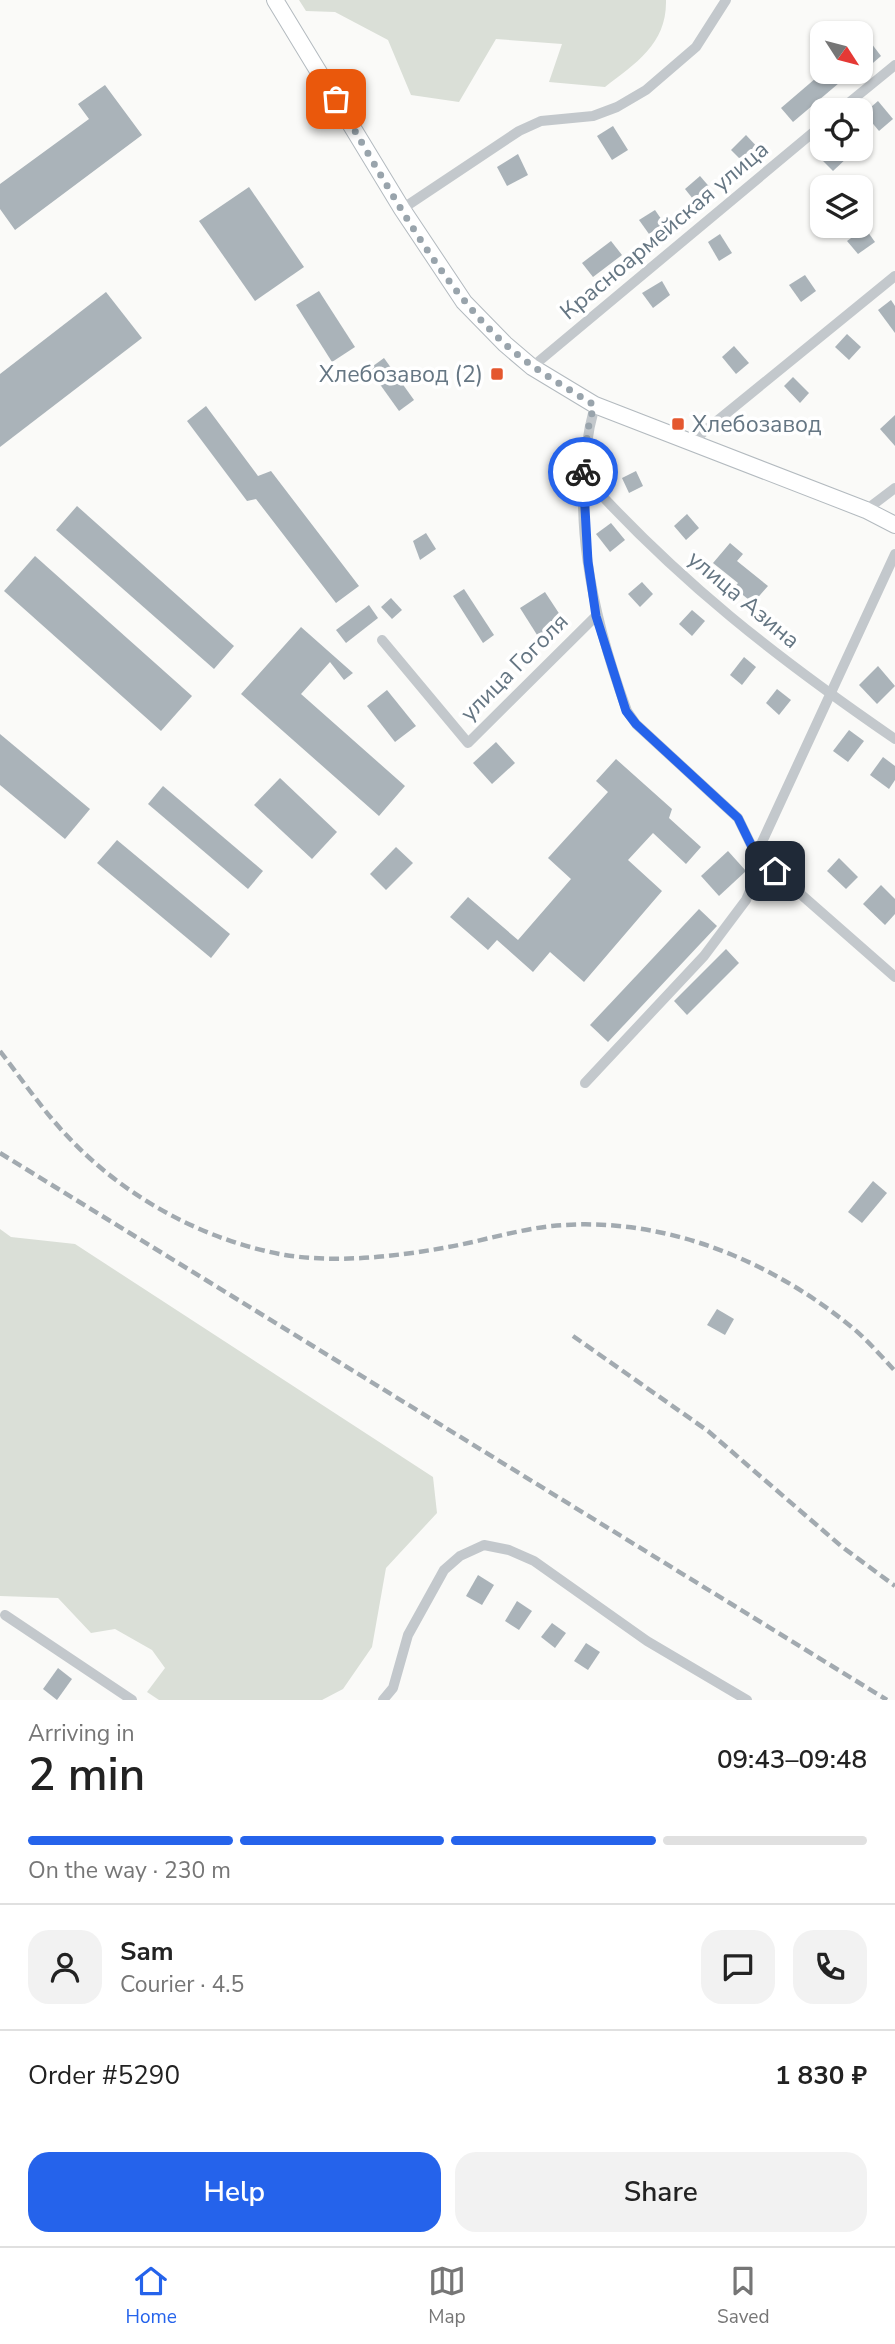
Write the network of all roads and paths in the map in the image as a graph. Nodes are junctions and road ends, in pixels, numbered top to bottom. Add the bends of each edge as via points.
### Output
1 (275, 0) edge
2 (726, 0) edge
3 (895, 65) edge
4 (855, 98) edge
5 (810, 135) edge
6 (402, 209) junction
7 (895, 276) edge
8 (531, 366) junction
9 (594, 405) junction
10 (690, 443) junction
11 (582, 474) junction
12 (895, 488) edge
13 (866, 510) junction
14 (895, 525) edge
15 (895, 554) edge
16 (596, 616) junction
17 (383, 640) dead end
18 (830, 694) junction
19 (895, 739) edge
20 (756, 855) junction
21 (895, 977) edge
22 (585, 1083) dead end
23 (5, 1615) dead end
24 (132, 1700) edge
25 (383, 1700) edge
26 (747, 1700) edge

1 - 6 main road
2 - 6 street via 696,47 646,90 593,116 541,121 519,131
3 - 4 street
5 - 8 street, Красноармейская улица
6 - 8 main road via 464,302
7 - 10 street
8 - 9 main road
9 - 10 main road
9 - 11 street, улица Гоголя
10 - 13 main road
11 - 16 street, улица Гоголя
11 - 18 street, улица Азина via 682,578
12 - 13 street
13 - 14 main road
15 - 18 street
16 - 17 street, улица Гоголя via 468,743
16 - 20 street, улица Гоголя via 626,711 738,818
18 - 19 street, улица Азина
18 - 20 street
20 - 21 street, улица Гоголя
20 - 22 street via 746,900 721,934
23 - 24 street
25 - 26 street via 393,1688 408,1635 444,1570 484,1545 534,1561 647,1641

